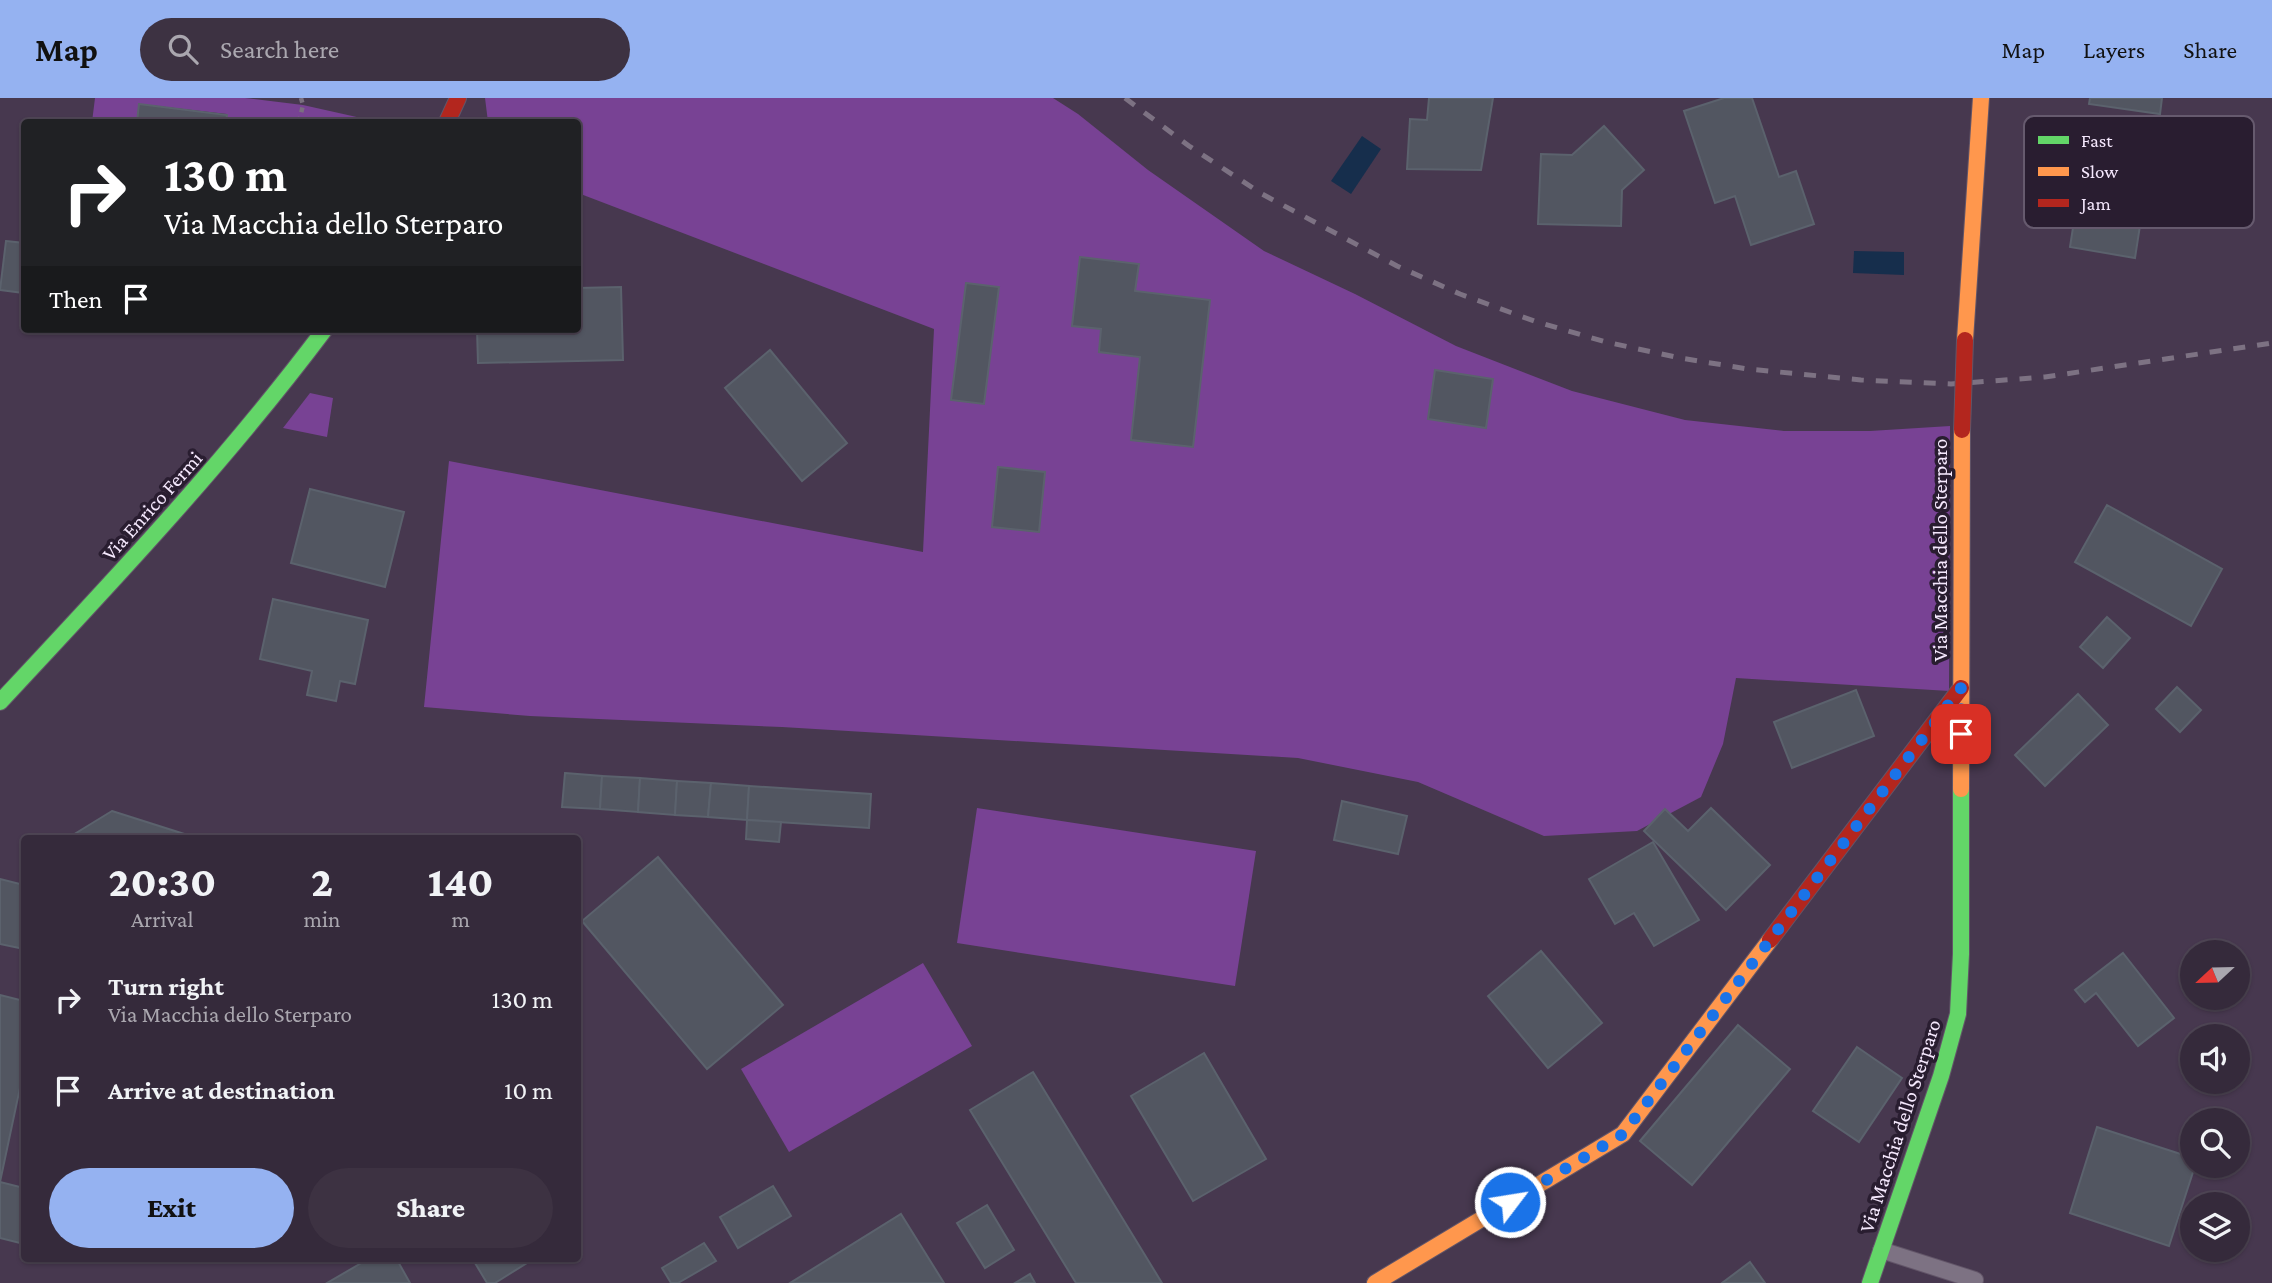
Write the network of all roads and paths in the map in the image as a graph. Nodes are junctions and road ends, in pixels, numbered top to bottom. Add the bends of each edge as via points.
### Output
1 (301, 98) edge
2 (458, 98) edge
3 (1981, 98) edge
4 (436, 106) dead end
5 (300, 119) edge
6 (434, 119) edge
7 (448, 119) edge
8 (322, 333) edge
9 (1961, 688) junction
10 (0, 702) edge
11 (1881, 1250) junction
12 (1975, 1280) dead end
13 (1375, 1283) edge
14 (1870, 1283) edge

1 - 5 path
2 - 7 street
3 - 9 street, Via Macchia dello Sterparo, bridge via 1965,340
4 - 6 street
8 - 10 street, Via Enrico Fermi via 215,468
9 - 11 street, Via Macchia dello Sterparo via 1958,1014
9 - 13 street via 1623,1134
11 - 12 lane
11 - 14 street, Via Macchia dello Sterparo

